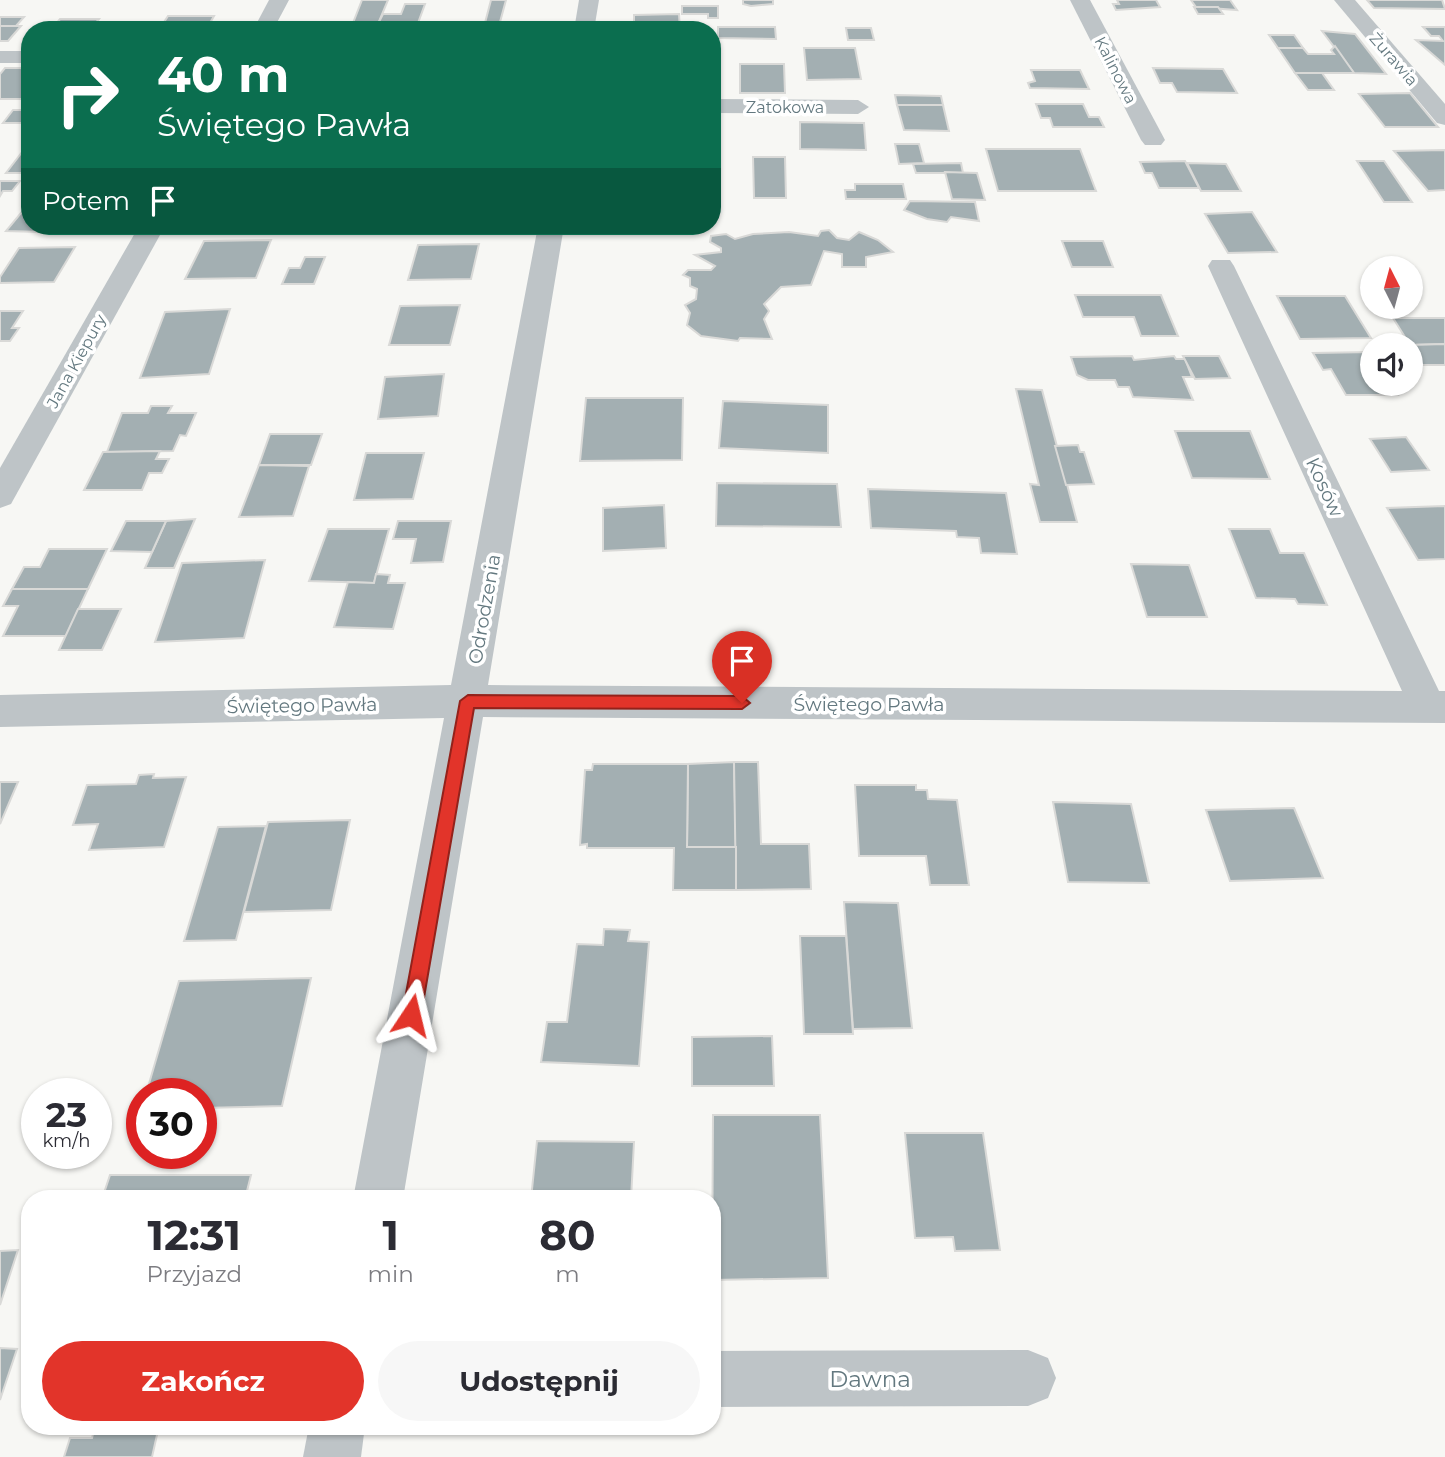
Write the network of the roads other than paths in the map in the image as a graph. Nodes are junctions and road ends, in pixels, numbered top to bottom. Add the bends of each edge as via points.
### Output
1 (279, 0) edge
2 (589, 0) edge
3 (1080, 0) edge
4 (1344, 0) edge
5 (268, 21) edge
6 (586, 21) edge
7 (0, 57) edge
8 (21, 57) edge
9 (721, 106) edge
10 (858, 107) dead end
11 (1445, 118) edge
12 (1153, 140) dead end
13 (147, 235) edge
14 (549, 235) edge
15 (1221, 266) dead end
16 (0, 496) edge
17 (468, 701) junction
18 (1437, 707) edge
19 (0, 711) edge
20 (380, 1190) edge
21 (1028, 1378) dead end
22 (721, 1380) edge
23 (336, 1435) edge
24 (332, 1457) edge

1 - 5 street
2 - 6 street
3 - 12 street, Kalinowa
4 - 11 street, Żurawia
7 - 8 street
9 - 10 street, Zatokowa
13 - 16 street, Jana Kiepury
14 - 17 street, Odrodzenia
15 - 18 street, Kosów
17 - 18 street, Świętego Pawła
17 - 19 street, Świętego Pawła
17 - 20 street, Odrodzenia
21 - 22 street, Dawna
23 - 24 street

